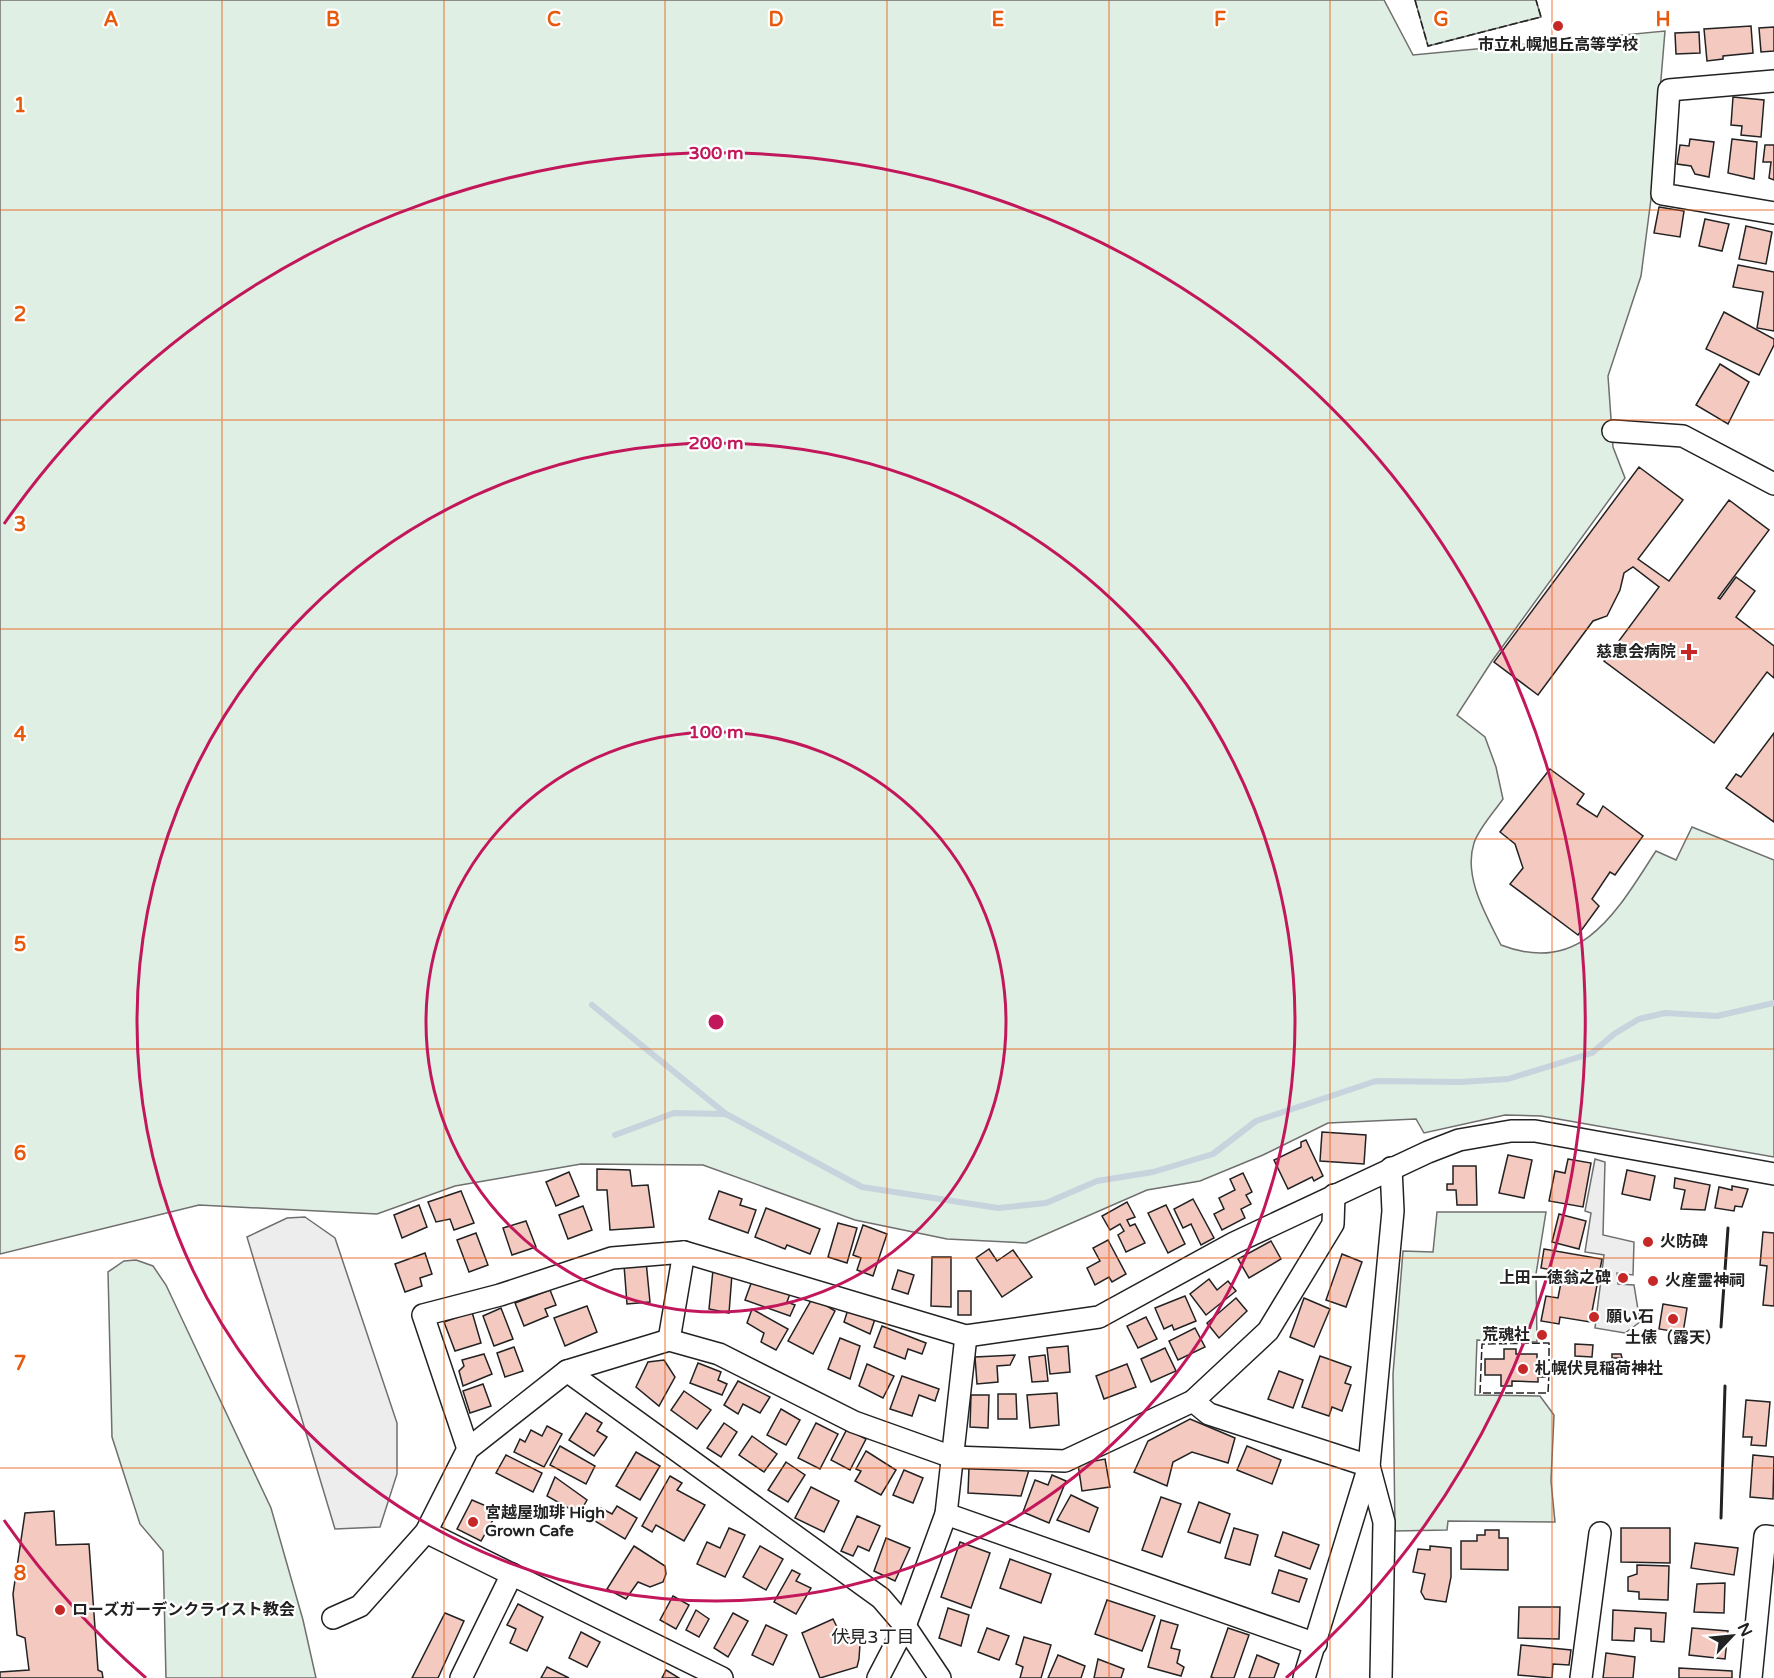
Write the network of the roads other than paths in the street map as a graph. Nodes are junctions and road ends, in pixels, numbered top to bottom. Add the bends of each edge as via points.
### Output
1 (1774, 81) edge
2 (1774, 213) edge
3 (1613, 431) dead end
4 (1774, 484) edge
5 (1391, 1168) junction
6 (1774, 1174) edge
7 (1334, 1195) junction
8 (684, 1252) junction
9 (966, 1336) junction
10 (669, 1340) junction
11 (567, 1371) junction
12 (1193, 1401) junction
13 (468, 1449) junction
14 (952, 1457) junction
15 (1369, 1466) junction
16 (946, 1514) junction
17 (426, 1532) junction
18 (1600, 1533) dead end
19 (1774, 1537) edge
20 (512, 1574) junction
21 (333, 1618) dead end
22 (905, 1626) junction
23 (1316, 1644) junction
24 (461, 1678) edge
25 (722, 1678) edge
26 (878, 1678) edge
27 (940, 1678) edge
28 (1304, 1678) edge
29 (1381, 1678) edge
30 (1581, 1678) edge
31 (1751, 1678) edge

1 - 2 street via 1669,90 1662,194
3 - 4 street via 1683,436
5 - 6 street via 1459,1140 1534,1131
5 - 7 street
5 - 15 street via 1394,1211
7 - 9 street via 1233,1243 1099,1317
7 - 12 street via 1333,1224 1268,1331
8 - 9 street
8 - 10 street
8 - 13 street via 612,1258 500,1295 423,1315
9 - 14 street
10 - 11 street
10 - 14 street via 719,1354 854,1422
11 - 13 street
11 - 22 street via 881,1598
12 - 14 street via 1065,1461
12 - 15 street via 1209,1414
13 - 17 street
14 - 16 street
15 - 23 street
15 - 29 street via 1384,1522
16 - 22 street
16 - 23 street
17 - 20 street
17 - 21 street via 360,1606
18 - 30 street
19 - 31 street via 1765,1536
20 - 24 street
20 - 25 street
22 - 26 street
22 - 27 street
23 - 28 street

